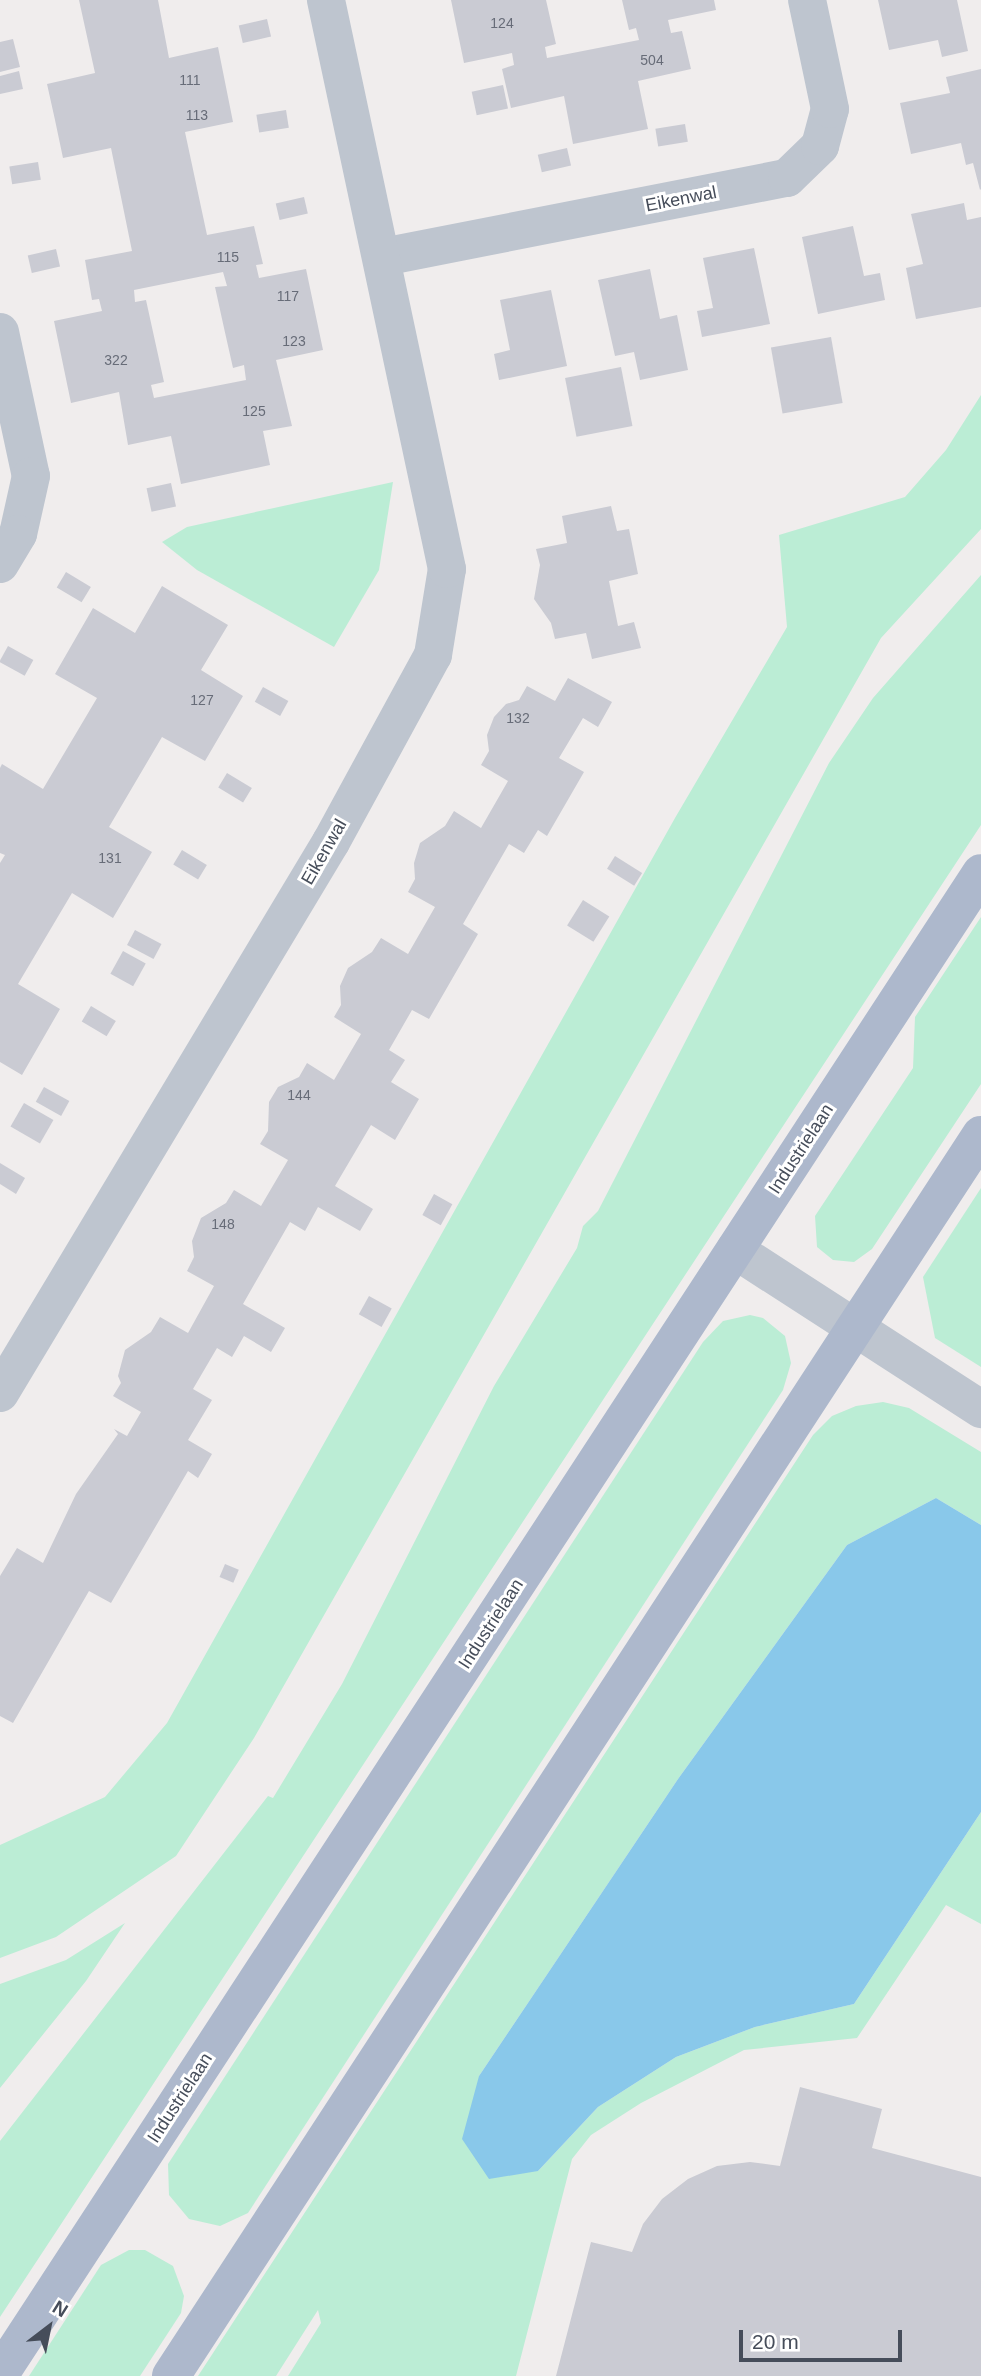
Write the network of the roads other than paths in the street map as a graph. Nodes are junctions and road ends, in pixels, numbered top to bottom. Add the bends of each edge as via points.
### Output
1 (326, 0) edge
2 (807, 0) edge
3 (383, 257) junction
4 (0, 332) edge
5 (0, 564) edge
6 (981, 873) edge
7 (981, 1135) edge
8 (735, 1250) junction
9 (856, 1329) junction
10 (0, 1393) edge
11 (981, 1409) edge
12 (0, 2374) edge
13 (171, 2376) edge

1 - 3 street, Eikenwal
2 - 3 street, Eikenwal via 830,109 820,146 787,178
3 - 10 street, Eikenwal via 447,569 433,655 331,842
4 - 5 street via 31,476 18,534
6 - 8 main road, Industrielaan
7 - 9 main road
8 - 9 street
8 - 12 main road, Industrielaan
9 - 11 street
9 - 13 main road

